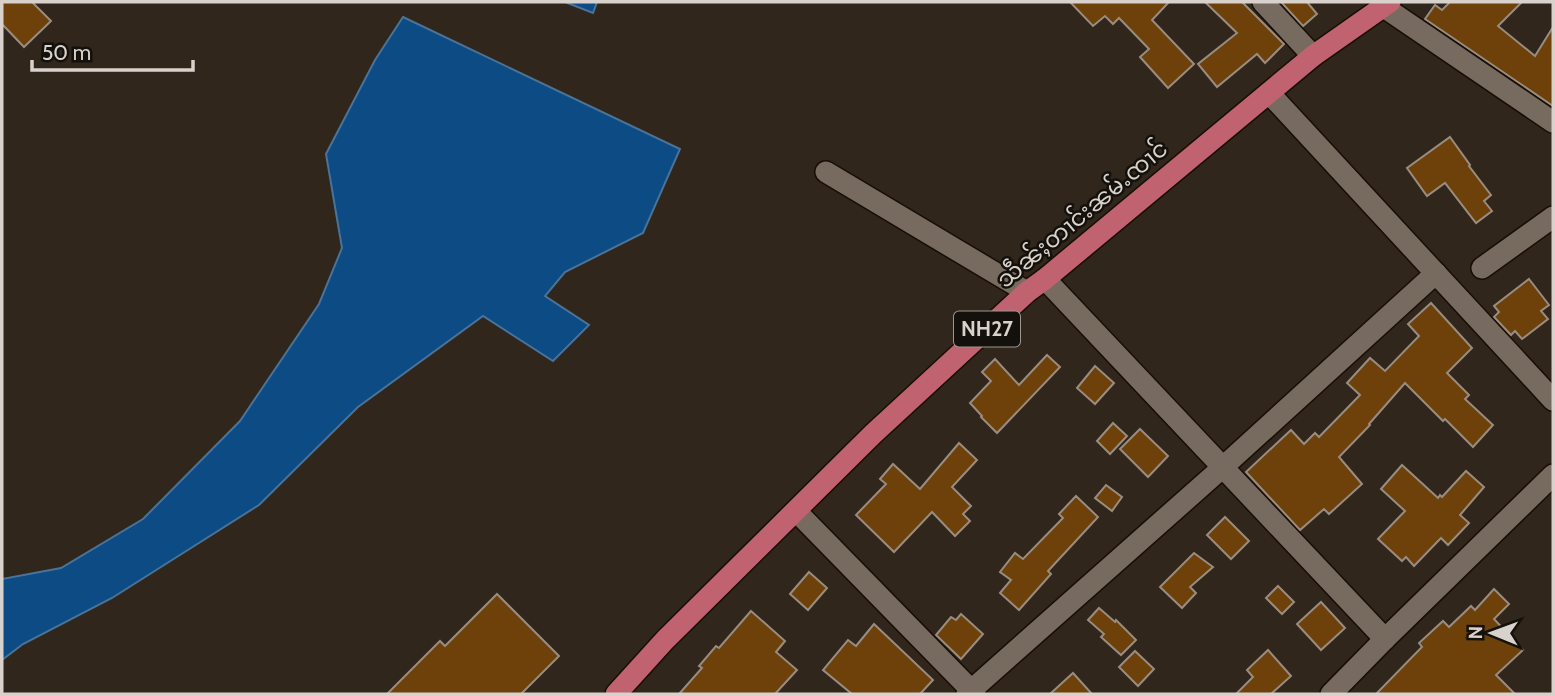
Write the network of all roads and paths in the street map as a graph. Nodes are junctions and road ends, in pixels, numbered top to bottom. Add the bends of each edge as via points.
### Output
1 (1263, 2) edge
2 (1387, 4) edge
3 (1313, 56) junction
4 (1269, 93) junction
5 (1553, 122) edge
6 (826, 172) dead end
7 (1553, 217) edge
8 (1482, 268) dead end
9 (1436, 273) junction
10 (1045, 279) junction
11 (1027, 292) junction
12 (1553, 400) edge
13 (1223, 467) junction
14 (1553, 475) edge
15 (796, 511) junction
16 (1385, 639) junction
17 (1341, 691) edge
18 (971, 693) edge
19 (616, 694) edge

1 - 3 street
2 - 3 highway, သဵၼ်ႈတၢင်းၼမ်ႉၸၢင် / NH27
2 - 5 street
3 - 4 highway, သဵၼ်ႈတၢင်းၼမ်ႉၸၢင် / NH27
4 - 9 street
4 - 10 highway, သဵၼ်ႈတၢင်းၼမ်ႉၸၢင် / NH27
6 - 11 street
7 - 8 street
9 - 12 street
9 - 13 street
10 - 11 highway, သဵၼ်ႈတၢင်းၼမ်ႉၸၢင် / NH27
10 - 13 street
11 - 15 highway, သဵၼ်ႈတၢင်းၼမ်ႉၸၢင် / NH27
13 - 16 street
13 - 18 street
14 - 16 street
15 - 18 street
15 - 19 highway, သဵၼ်ႈတၢင်းၼမ်ႉၸၢင် / NH27
16 - 17 street

